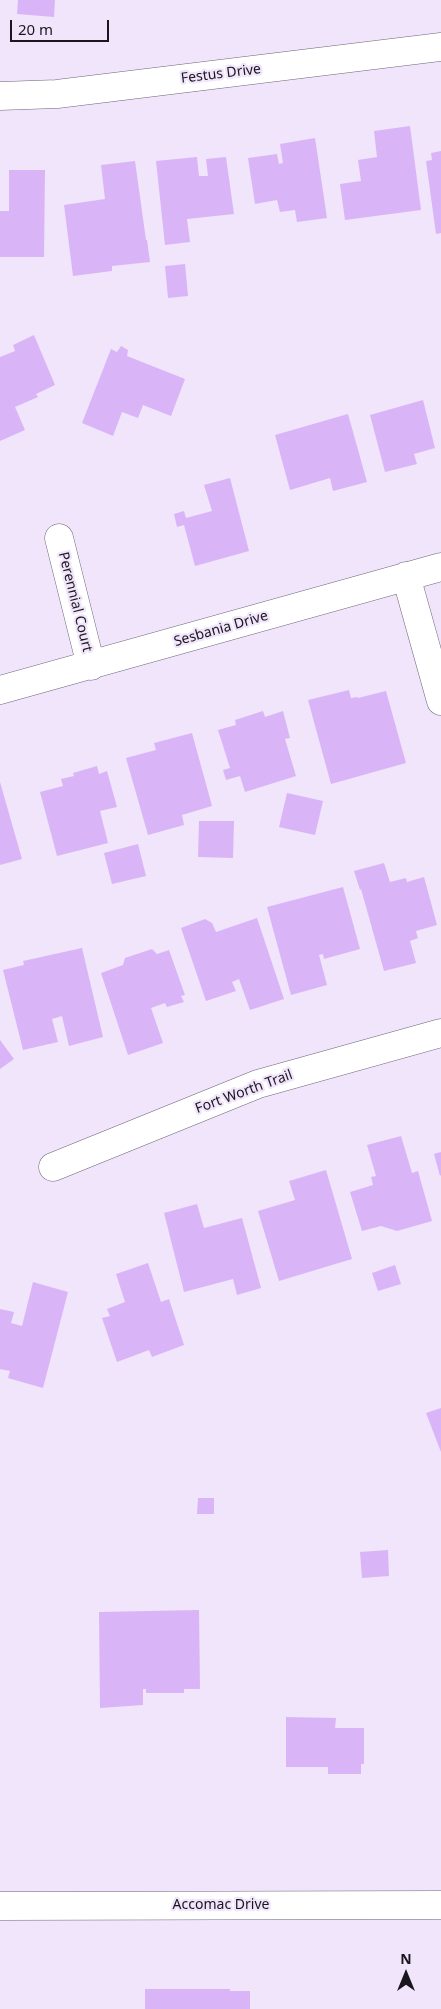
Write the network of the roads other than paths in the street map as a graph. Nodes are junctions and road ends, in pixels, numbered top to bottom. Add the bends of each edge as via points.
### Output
1 (441, 47) edge
2 (0, 96) edge
3 (59, 538) dead end
4 (441, 567) edge
5 (406, 576) junction
6 (92, 666) junction
7 (0, 690) edge
8 (441, 700) edge
9 (441, 1033) edge
10 (53, 1167) dead end
11 (441, 1905) edge
12 (0, 1906) edge

1 - 2 street, Festus Drive via 57,94
3 - 6 street, Perennial Court
4 - 5 street, Sesbania Drive
5 - 6 street, Sesbania Drive
5 - 8 street
6 - 7 street, Sesbania Drive
9 - 10 street, Fort Worth Trail via 258,1084
11 - 12 street, Accomac Drive

